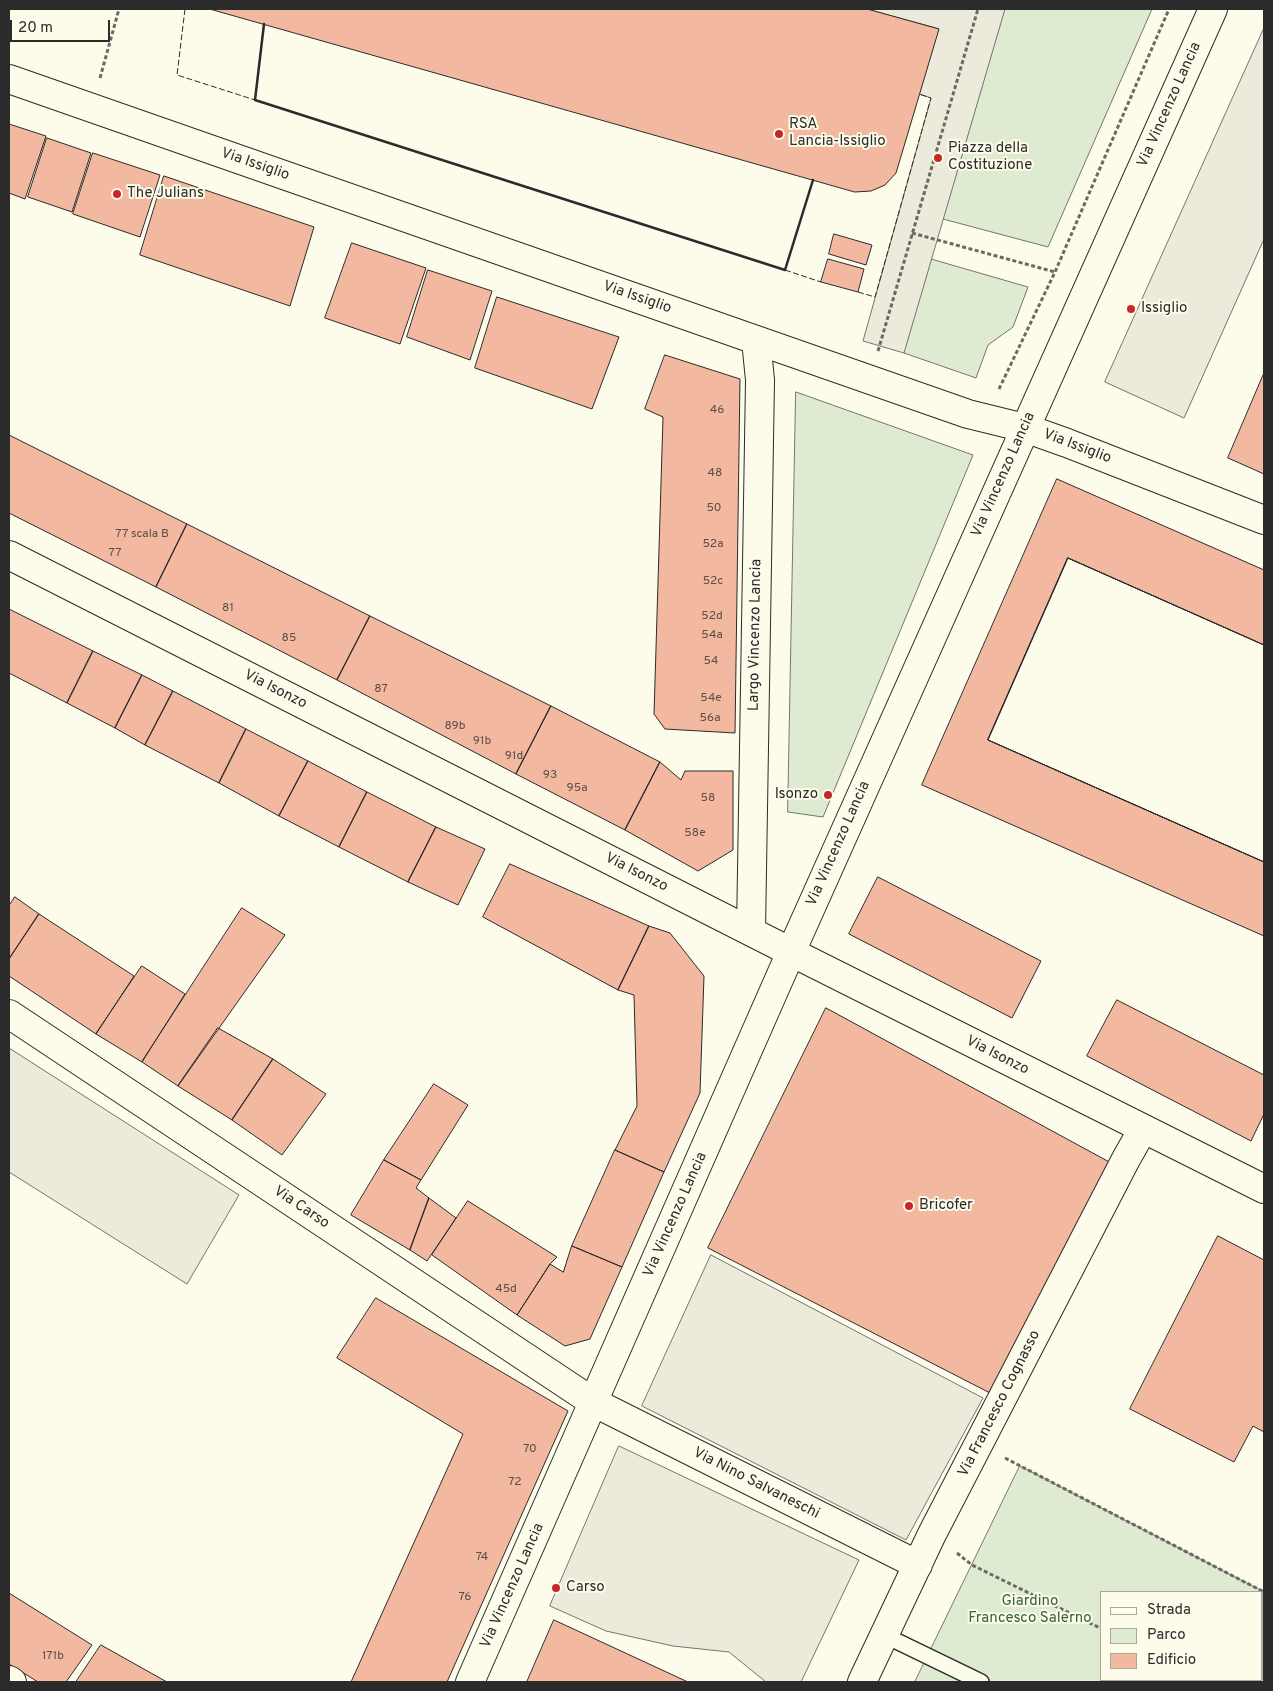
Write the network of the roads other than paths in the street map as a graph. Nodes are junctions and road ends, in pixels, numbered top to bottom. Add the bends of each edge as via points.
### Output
1 (1213, 9) edge
2 (9, 79) edge
3 (756, 340) junction
4 (1025, 428) junction
5 (1264, 520) edge
6 (9, 555) edge
7 (751, 931) junction
8 (791, 952) junction
9 (9, 1014) edge
10 (1143, 1129) junction
11 (1264, 1189) edge
12 (594, 1402) junction
13 (918, 1565) junction
14 (884, 1635) junction
15 (470, 1682) edge
16 (862, 1682) edge
17 (981, 1682) edge

1 - 4 street, Via Vincenzo Lancia
2 - 3 street, Via Issiglio
3 - 4 street, Via Issiglio via 984,419
3 - 7 street, Largo Vincenzo Lancia via 760,380
4 - 5 street, Via Issiglio
4 - 8 street, Via Vincenzo Lancia
6 - 7 street, Via Isonzo
7 - 8 street, Via Isonzo
8 - 10 street, Via Isonzo
8 - 12 street, Via Vincenzo Lancia
9 - 12 street, Via Carso
10 - 11 street, Via Isonzo
10 - 13 street, Via Francesco Cognasso
12 - 13 street, Via Nino Salvaneschi
12 - 15 street, Via Vincenzo Lancia
13 - 14 street, Via Francesco Cognasso
14 - 16 street, Via Francesco Cognasso
14 - 17 lane

